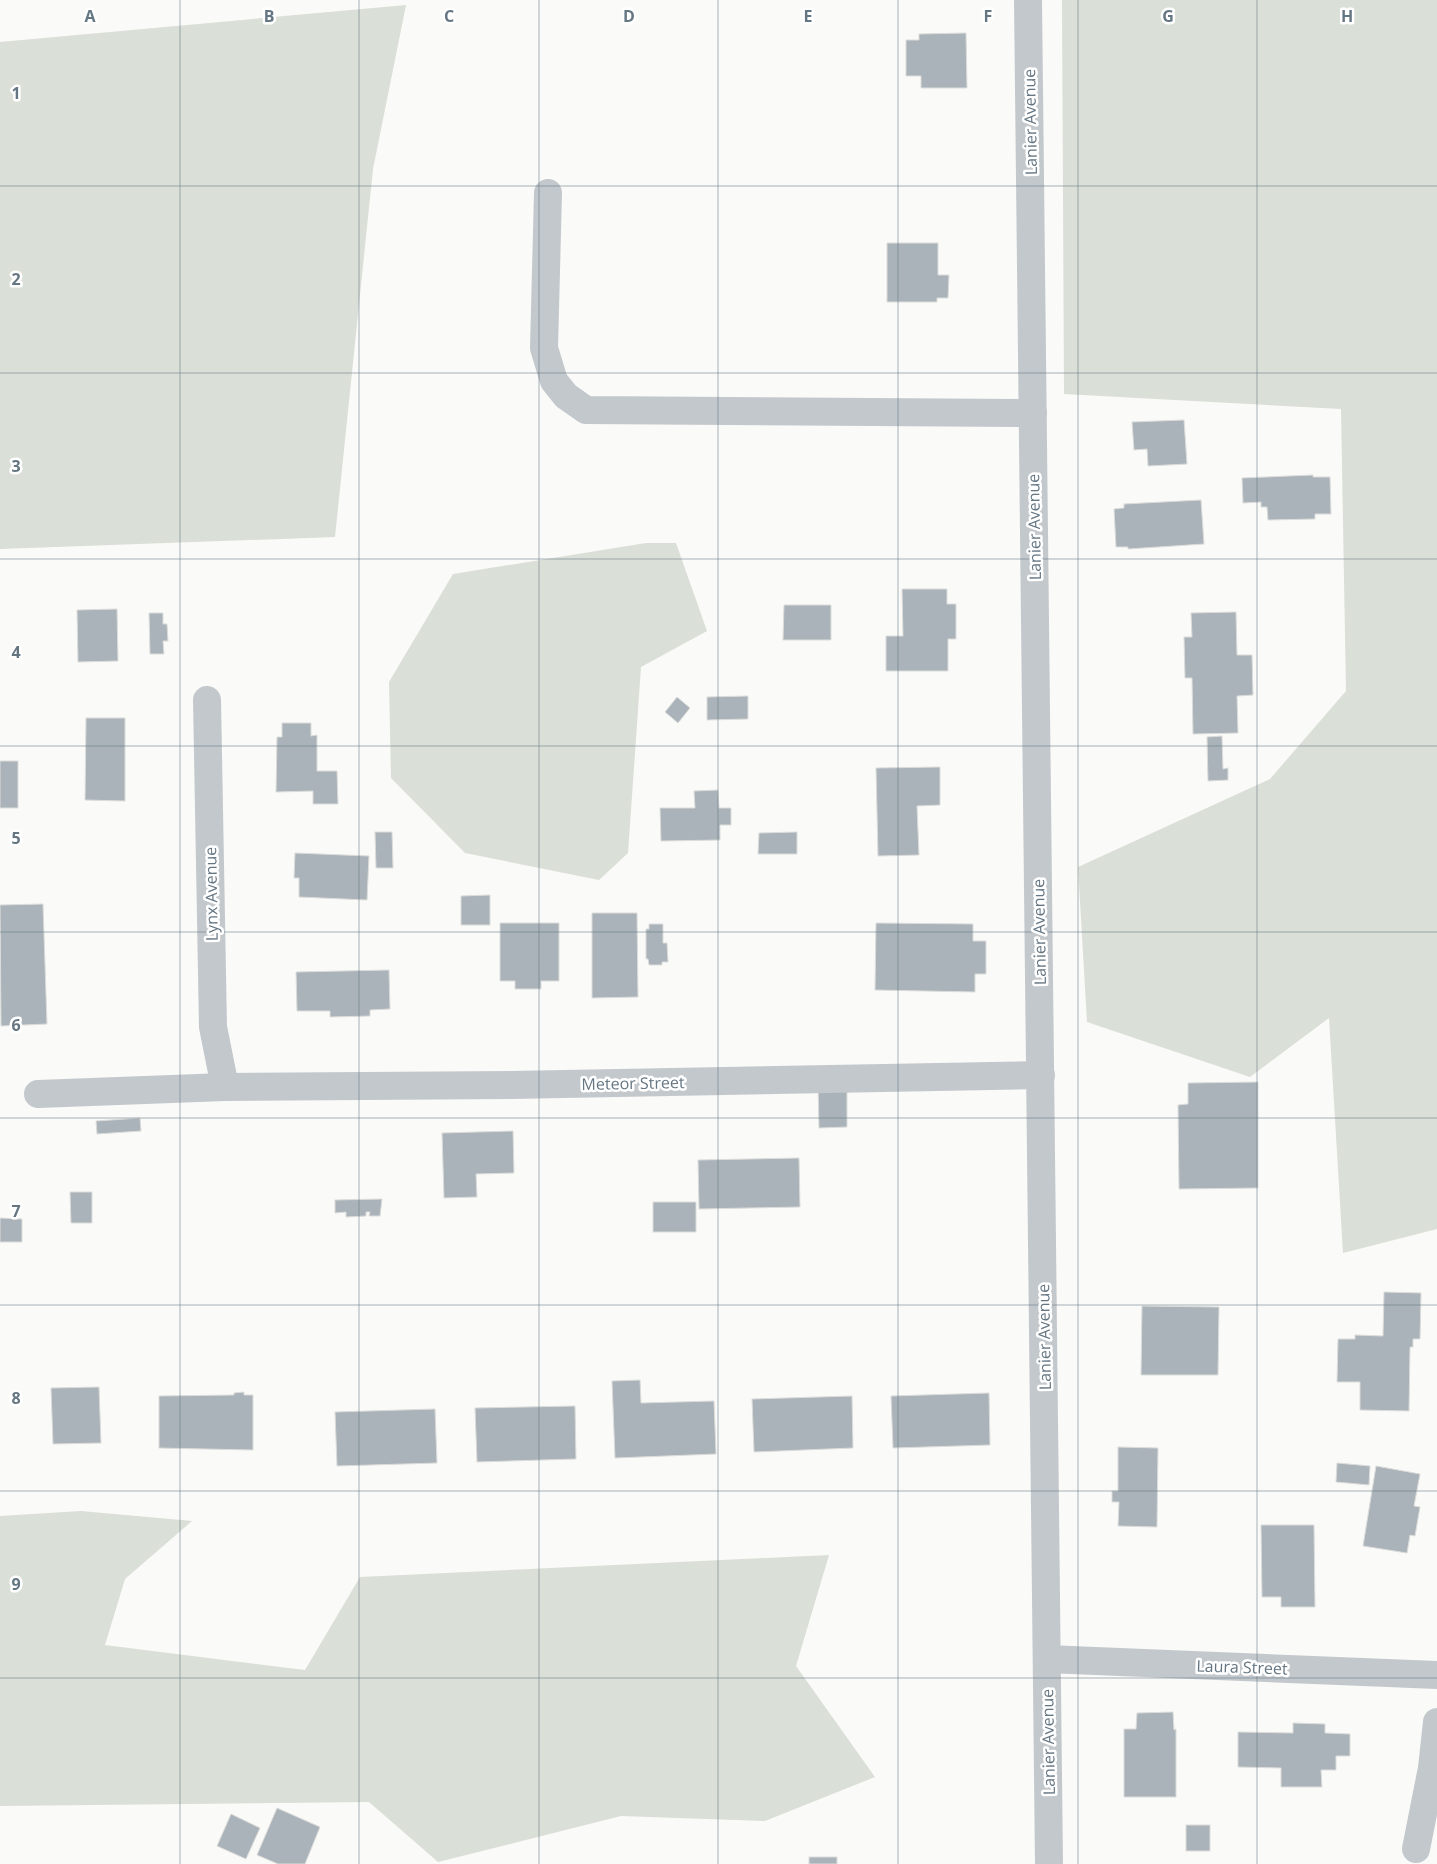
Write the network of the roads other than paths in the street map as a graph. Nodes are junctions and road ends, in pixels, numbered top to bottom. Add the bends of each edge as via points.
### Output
1 (1028, 0) edge
2 (548, 193) dead end
3 (1033, 413) junction
4 (207, 700) dead end
5 (1041, 1075) junction
6 (225, 1087) junction
7 (38, 1094) dead end
8 (1047, 1659) junction
9 (1437, 1675) edge
10 (1437, 1722) edge
11 (1416, 1849) dead end
12 (1049, 1864) edge

1 - 3 street, Lanier Avenue
2 - 3 street via 544,348 554,381 566,396 586,410
3 - 5 street, Lanier Avenue
4 - 6 street, Lynx Avenue via 213,1027
5 - 6 street, Meteor Street
5 - 8 street, Lanier Avenue
6 - 7 street, Meteor Street
8 - 9 street, Laura Street
8 - 12 street, Lanier Avenue
10 - 11 street via 1432,1768

